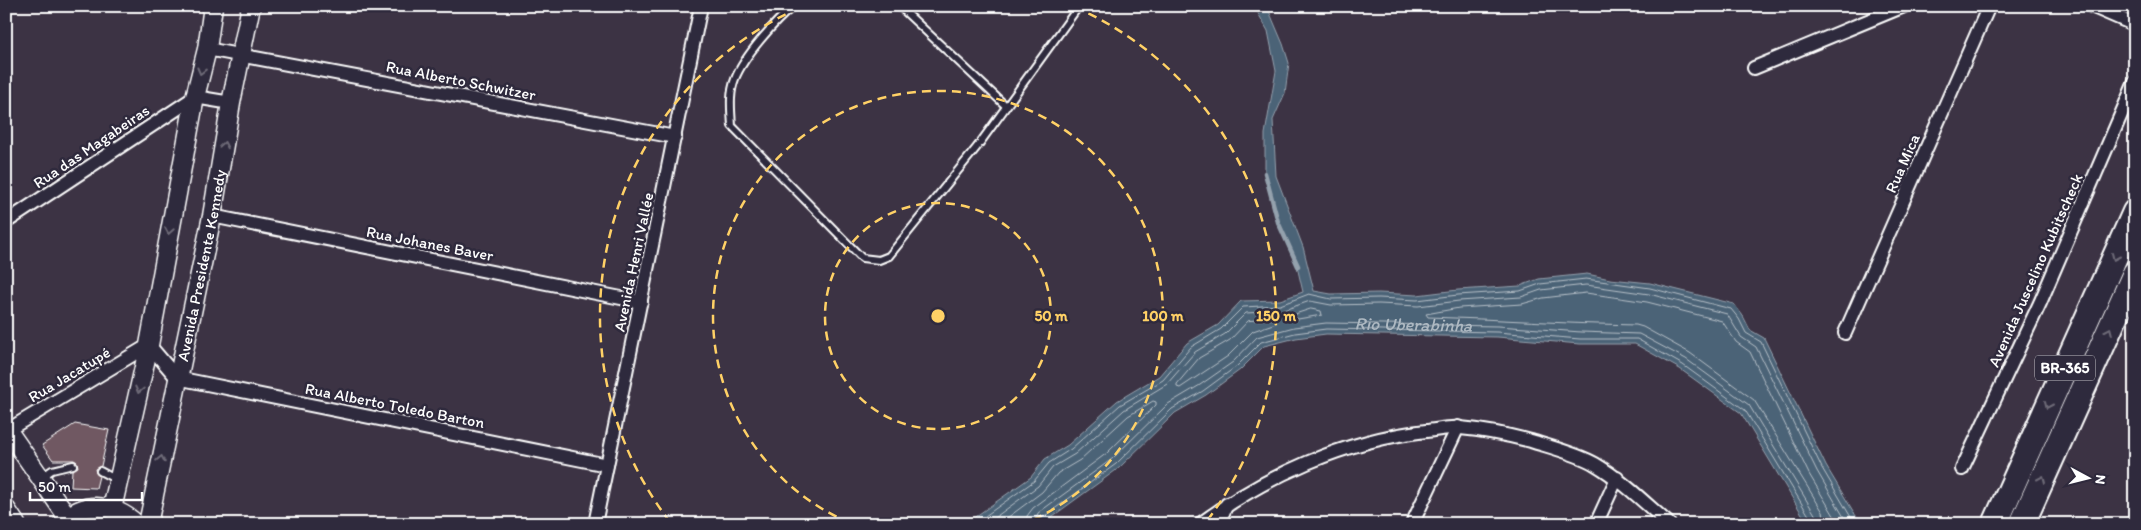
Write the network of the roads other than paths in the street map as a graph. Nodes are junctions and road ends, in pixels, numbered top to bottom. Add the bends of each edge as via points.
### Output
1 (213, 6) edge
2 (251, 6) edge
3 (701, 6) edge
4 (794, 6) edge
5 (898, 6) edge
6 (1079, 6) edge
7 (1904, 6) edge
8 (1989, 6) edge
9 (2091, 6) edge
10 (2135, 25) edge
11 (207, 49) junction
12 (241, 55) junction
13 (1754, 68) dead end
14 (2135, 82) edge
15 (194, 97) junction
16 (232, 103) junction
17 (1006, 106) junction
18 (675, 136) junction
19 (2135, 212) edge
20 (212, 216) junction
21 (6, 222) edge
22 (2135, 273) edge
23 (641, 302) junction
24 (1845, 332) dead end
25 (149, 345) junction
26 (177, 378) junction
27 (1458, 427) junction
28 (7, 430) edge
29 (73, 465) dead end
30 (607, 465) junction
31 (1962, 469) dead end
32 (100, 471) dead end
33 (41, 478) junction
34 (1617, 478) junction
35 (118, 481) junction
36 (1226, 504) junction
37 (6, 509) edge
38 (112, 509) junction
39 (64, 520) edge
40 (16, 524) edge
41 (136, 524) edge
42 (148, 524) edge
43 (595, 524) edge
44 (1200, 524) edge
45 (1218, 524) edge
46 (1412, 524) edge
47 (1596, 524) edge
48 (1669, 524) edge
49 (1995, 524) edge
50 (2022, 524) edge

1 - 11 street, Avenida Presidente Kennedy
2 - 12 street, Avenida Presidente Kennedy
3 - 18 street, Avenida Henri Vallée
4 - 17 lane via 745,59 734,80 730,103 732,126 862,258 879,260 889,256
5 - 17 lane
6 - 17 lane
7 - 13 street
8 - 24 street, Rua Mica
9 - 10 street
11 - 12 street, Rua Alberto Schwitzer
11 -> 15 street, Avenida Presidente Kennedy
12 - 16 street, Avenida Presidente Kennedy
12 - 18 street, Rua Alberto Schwitzer
14 - 31 street, Avenida Juscelino Kubitscheck via 2040,303
15 - 16 street
15 - 21 street, Rua das Magabeiras
15 -> 25 street, Avenida Presidente Kennedy
20 -> 16 street, Avenida Presidente Kennedy
18 - 23 street, Avenida Henri Vallée
19 -> 49 highway, BR-365
20 - 23 street, Rua Johanes Baver
20 - 26 street, Avenida Presidente Kennedy
50 -> 22 highway, BR-365
23 - 30 street, Avenida Henri Vallée
25 - 26 street
25 - 28 street, Rua Jacatupé
25 -> 35 street, Avenida Presidente Kennedy
26 - 30 street, Rua Alberto Toledo Barton
42 -> 26 street, Avenida Presidente Kennedy
27 - 34 street via 1546,445 1594,463
27 - 36 street via 1403,434 1352,446 1299,466
27 - 46 street
28 - 33 street
29 - 33 lane via 52,470
30 - 43 street, Avenida Henri Vallée
32 - 35 lane
33 - 39 street
34 - 47 street
34 - 48 street
35 - 38 street, Avenida Presidente Kennedy
36 - 44 street
36 - 45 street
37 - 40 street
38 - 39 street via 90,507
38 - 41 street

